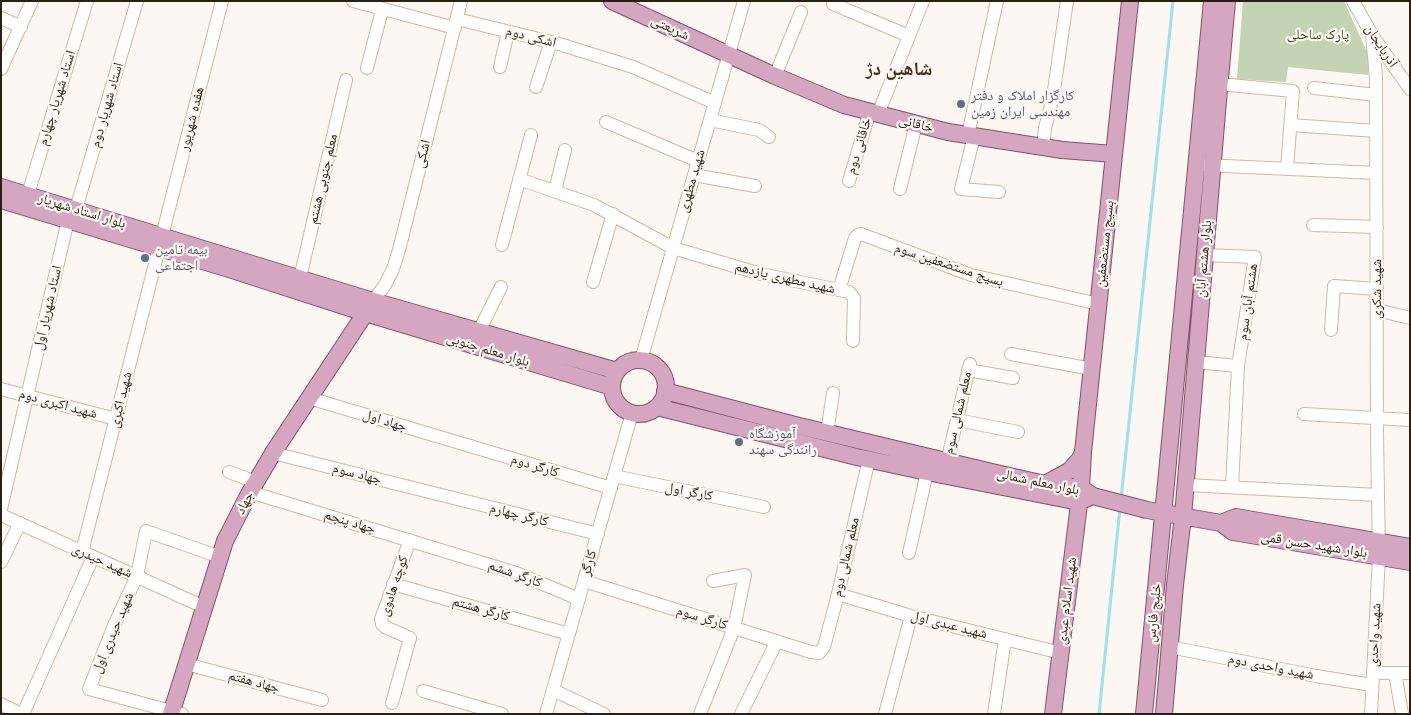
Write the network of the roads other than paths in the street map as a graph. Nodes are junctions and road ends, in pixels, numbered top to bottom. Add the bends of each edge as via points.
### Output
1 (32, 1) edge
2 (87, 1) edge
3 (137, 1) edge
4 (222, 1) edge
5 (353, 1) edge
6 (461, 1) edge
7 (612, 1) edge
8 (744, 1) edge
9 (923, 1) edge
10 (997, 1) edge
11 (1067, 1) edge
12 (1130, 1) edge
13 (1212, 1) edge
14 (1227, 1) edge
15 (1353, 1) edge
16 (833, 4) dead end
17 (382, 10) junction
18 (801, 12) dead end
19 (1, 18) edge
20 (456, 23) junction
21 (21, 27) junction
22 (508, 32) junction
23 (1372, 35) junction
24 (909, 36) junction
25 (551, 42) junction
26 (728, 55) junction
27 (500, 67) dead end
28 (367, 68) dead end
29 (1, 69) edge
30 (775, 76) junction
31 (346, 80) dead end
32 (1219, 84) junction
33 (536, 87) dead end
34 (1314, 88) dead end
35 (1410, 89) edge
36 (1376, 95) junction
37 (715, 103) junction
38 (874, 112) junction
39 (710, 120) junction
40 (606, 122) dead end
41 (916, 124) junction
42 (1291, 125) junction
43 (1376, 132) junction
44 (531, 135) dead end
45 (971, 136) junction
46 (769, 137) dead end
47 (1043, 147) junction
48 (565, 150) dead end
49 (1114, 154) junction
50 (698, 161) junction
51 (1205, 165) junction
52 (1287, 169) junction
53 (1376, 173) junction
54 (694, 176) junction
55 (519, 179) junction
56 (849, 181) dead end
57 (755, 186) dead end
58 (1, 187) edge
59 (900, 189) dead end
60 (555, 191) junction
61 (999, 192) dead end
62 (28, 194) junction
63 (1, 200) edge
64 (613, 214) junction
65 (72, 215) junction
66 (1313, 225) dead end
67 (1376, 228) junction
68 (161, 242) junction
69 (502, 245) dead end
70 (673, 248) junction
71 (1205, 255) junction
72 (300, 278) junction
73 (593, 282) dead end
74 (501, 288) dead end
75 (1377, 289) junction
76 (840, 290) junction
77 (1099, 304) junction
78 (369, 307) junction
79 (1377, 310) junction
80 (1410, 318) edge
81 (1331, 330) dead end
82 (480, 331) junction
83 (853, 341) dead end
84 (1011, 354) dead end
85 (641, 360) junction
86 (1196, 362) junction
87 (1238, 366) junction
88 (618, 370) junction
89 (1092, 370) junction
90 (1013, 378) dead end
91 (612, 387) junction
92 (1, 389) edge
93 (665, 391) junction
94 (833, 393) dead end
95 (28, 396) junction
96 (309, 398) junction
97 (657, 407) junction
98 (632, 413) junction
99 (1304, 414) dead end
100 (116, 418) junction
101 (1377, 419) junction
102 (956, 420) junction
103 (1410, 420) edge
104 (1018, 432) dead end
105 (827, 433) junction
106 (460, 443) joint
107 (1083, 452) junction
108 (274, 453) junction
109 (869, 459) junction
110 (947, 462) junction
111 (229, 472) dead end
112 (927, 472) junction
113 (961, 472) junction
114 (612, 482) junction
115 (1045, 484) junction
116 (1186, 484) junction
117 (253, 487) junction
118 (1232, 487) junction
119 (1378, 495) junction
120 (440, 496) joint
121 (1090, 496) junction
122 (764, 507) dead end
123 (1, 509) edge
124 (1163, 513) junction
125 (1, 515) edge
126 (1183, 516) junction
127 (20, 524) junction
128 (598, 534) junction
129 (410, 540) junction
130 (1410, 547) edge
131 (1379, 549) junction
132 (450, 553) joint
133 (88, 554) junction
134 (909, 554) dead end
135 (220, 557) junction
136 (1, 562) edge
137 (1410, 562) edge
138 (137, 576) junction
139 (584, 581) junction
140 (713, 581) dead end
141 (393, 584) junction
142 (838, 594) junction
143 (579, 599) junction
144 (204, 607) junction
145 (911, 616) junction
146 (734, 628) junction
147 (569, 634) junction
148 (1005, 639) junction
149 (777, 641) junction
150 (1170, 647) junction
151 (819, 653) joint
152 (1060, 653) junction
153 (186, 664) junction
154 (1395, 673) junction
155 (1410, 673) edge
156 (1373, 679) junction
157 (553, 690) junction
158 (423, 691) dead end
159 (322, 700) dead end
160 (392, 702) dead end
161 (1, 704) edge
162 (175, 713) edge
163 (22, 714) edge
164 (502, 714) edge
165 (546, 714) edge
166 (604, 714) edge
167 (700, 714) edge
168 (741, 714) edge
169 (885, 714) edge
170 (994, 714) edge
171 (1054, 714) edge
172 (1144, 714) edge
173 (1164, 714) edge
174 (1371, 714) edge
175 (1402, 714) edge

1 - 21 street
2 - 62 street, استاد شهریار چهارم
3 - 65 street, استاد شهریار دوم
4 - 68 street, هفده شهریور
5 - 17 street, اشکی دوم
6 - 20 street, اشکی
7 - 26 main road, شریعتی
8 - 26 street, شهید مطهری
9 - 24 street, خاقانی دوم
10 - 45 street
11 - 47 street
12 - 49 main road, بسیج مستضعفین
13 - 51 main road, بلوار هشتم آبان
14 - 32 main road, بلوار هشتم آبان
15 - 23 street, آذربایجان
16 - 24 street
17 - 20 street, اشکی دوم
17 - 28 street
18 - 30 street
19 - 21 street
20 - 22 street, اشکی دوم
20 - 78 street, اشکی via 393,269
21 - 29 street
22 - 25 street, اشکی دوم
22 - 27 street
23 - 35 street, آذربایجان
23 - 36 street, شهید شکری
24 - 38 street, خاقانی دوم
25 - 33 street
25 - 37 street, اشکی دوم via 633,68
26 - 30 main road, خاقانی
26 - 37 street, شهید مطهری
30 - 38 main road, خاقانی via 844,104
31 - 72 street, معلم جنوبی هشتم
32 - 42 street via 1294,91
32 - 51 main road, بلوار هشتم آبان
34 - 36 street
36 - 43 street, شهید شکری
37 - 39 street, شهید مطهری
38 - 41 main road, خاقانی
38 - 56 street, خاقانی دوم
39 - 46 street via 759,130
39 - 50 street, شهید مطهری
40 - 50 street
41 - 45 main road, خاقانی
41 - 59 street
42 - 43 street
42 - 52 street
43 - 53 street, شهید شکری
44 - 55 street
45 - 47 main road, خاقانی
45 - 61 street via 961,189
47 - 49 main road, خاقانی
48 - 60 street
49 - 77 main road, بسیج مستضعفین
50 - 54 street, شهید مطهری
51 - 52 street
51 - 71 main road, بلوار هشتم آبان
51 - 124 main road, بلوار هشتم آبان
52 - 53 street
53 - 67 street, شهید شکری
54 - 57 street
54 - 70 street, شهید مطهری
55 - 60 street, شهید مطهری یازدهم
55 - 69 street
58 - 62 main road, بلوار استاد شهریار
60 - 64 street, شهید مطهری یازدهم
62 - 65 main road, بلوار استاد شهریار
63 - 65 main road, بلوار استاد شهریار
64 - 70 street, شهید مطهری یازدهم
64 - 73 street
65 - 68 main road, بلوار استاد شهریار
65 - 95 street, استاد شهریار اول
66 - 67 street
67 - 75 street, شهید شکری
68 - 72 main road, بلوار معلم جنوبی
68 - 78 main road, بلوار معلم جنوبی
68 - 100 street, شهید اکبری
70 - 76 street, شهید مطهری یازدهم via 761,274
70 - 85 street, شهید مطهری
71 - 86 main road, بلوار هشتم آبان
71 - 87 street, هشتم آبان سوم via 1255,257
72 - 78 main road, بلوار معلم جنوبی
74 - 82 street
75 - 79 street, شهید شکری
75 - 81 street via 1334,286
76 - 77 street, بسیج مستضعفین سوم via 855,238 862,234 971,275
76 - 83 street, شهید مطهری یازدهم via 849,292 854,298
77 - 89 main road, بسیج مستضعفین
78 - 82 main road, بلوار معلم جنوبی
78 - 91 main road, بلوار معلم جنوبی
78 - 96 main road, جهاد
79 - 80 street
79 - 101 street, شهید شکری
82 - 88 main road, بلوار معلم جنوبی
84 - 89 street
85 - 88 main road via 624,364
85 - 93 main road via 657,367 665,382
86 - 87 street
86 - 116 main road, بلوار هشتم آبان
87 - 118 street
88 - 91 main road
89 - 107 main road, بسیج مستضعفین
90 - 102 street, معلم شمالی سوم via 969,367
91 - 98 main road via 618,404
92 - 95 street, شهید اکبری دوم
93 - 97 main road
93 - 105 main road, بلوار معلم شمالی
94 - 105 street
95 - 100 street, شهید اکبری دوم
95 - 123 street, استاد شهریار اول
96 - 106 street, جهاد اول
96 - 108 main road, جهاد
97 - 98 main road via 650,412
97 - 109 main road, بلوار معلم شمالی
98 - 114 street, کارگر
99 - 101 street
100 - 133 street, شهید اکبری
101 - 103 street
101 - 119 street, شهید شکری
102 - 104 street
102 - 110 street, معلم شمالی سوم
105 - 110 main road, بلوار معلم شمالی
106 - 114 street, کارگر دوم
107 - 115 main road via 1069,471
107 - 121 main road, بسیج مستضعفین
108 - 117 main road, جهاد
108 - 120 street, جهاد سوم
109 - 112 main road, بلوار معلم شمالی
109 - 142 street, معلم شمالی دوم
110 - 113 main road, بلوار معلم شمالی
111 - 117 street, جهاد پنجم
112 - 113 main road, بلوار معلم شمالی
112 - 134 street
113 - 115 main road, بلوار معلم شمالی
113 - 121 main road, بلوار معلم شمالی
114 - 122 street, کارگر اول
114 - 128 street, کارگر
115 - 121 main road, بلوار معلم شمالی
116 - 118 street
116 - 126 main road, بلوار هشتم آبان
117 - 129 street, جهاد پنجم
117 - 135 main road, جهاد via 224,541
118 - 119 street
119 - 131 street, شهید شکری
120 - 128 street, کارگر چهارم
121 - 124 main road, بلوار شهید حسن قمی
121 - 152 main road, شهید اسلام عبدی
124 - 126 main road, بلوار شهید حسن قمی
124 - 172 main road, خلیج فارس
125 - 127 street, شهید حیدری
126 - 131 main road, بلوار شهید حسن قمی via 1221,523 1232,532
126 - 150 main road, خلیج فارس
127 - 133 street, شهید حیدری
127 - 136 street
128 - 139 street, کارگر
129 - 132 street, جهاد پنجم
129 - 141 street, کوچه هادوی
130 - 131 main road, بلوار شهید حسن قمی
131 - 137 main road, بلوار شهید حسن قمی
131 - 156 street, شهید واحدی
132 - 143 street, کارگر ششم via 516,573
133 - 138 street, شهید حیدری
133 - 163 street, شهید اکبری via 56,639
135 - 138 street, شهید حیدری اول via 146,531
135 - 144 main road, جهاد
138 - 144 street, شهید حیدری
138 - 162 street, شهید حیدری اول via 90,689
139 - 143 street, کارگر
139 - 146 street, کارگر سوم
140 - 146 street via 745,574
141 - 147 street, کارگر هشتم
141 - 160 street, کوچه هادوی via 382,624 408,636 410,641
142 - 145 street, شهید عبدی اول
142 - 151 street, معلم شمالی دوم via 824,647
143 - 147 street, کارگر
144 - 153 main road, جهاد
145 - 148 street, شهید عبدی اول
145 - 169 street
146 - 149 street, کارگر سوم
146 - 167 street
147 - 157 street, کارگر
148 - 152 street, شهید عبدی اول
148 - 170 street
149 - 151 street, کارگر سوم
149 - 168 street
150 - 156 street, شهید واحدی دوم via 1316,676
150 - 173 main road, خلیج فارس
152 - 171 main road, شهید اسلام عبدی
153 - 159 street, جهاد هفتم
153 - 162 main road, جهاد
154 - 155 street, شهید واحدی دوم
154 - 156 street, شهید واحدی دوم
154 - 175 street
156 - 174 street, شهید واحدی
157 - 165 street, کارگر
157 - 166 street
158 - 164 street
161 - 163 street

